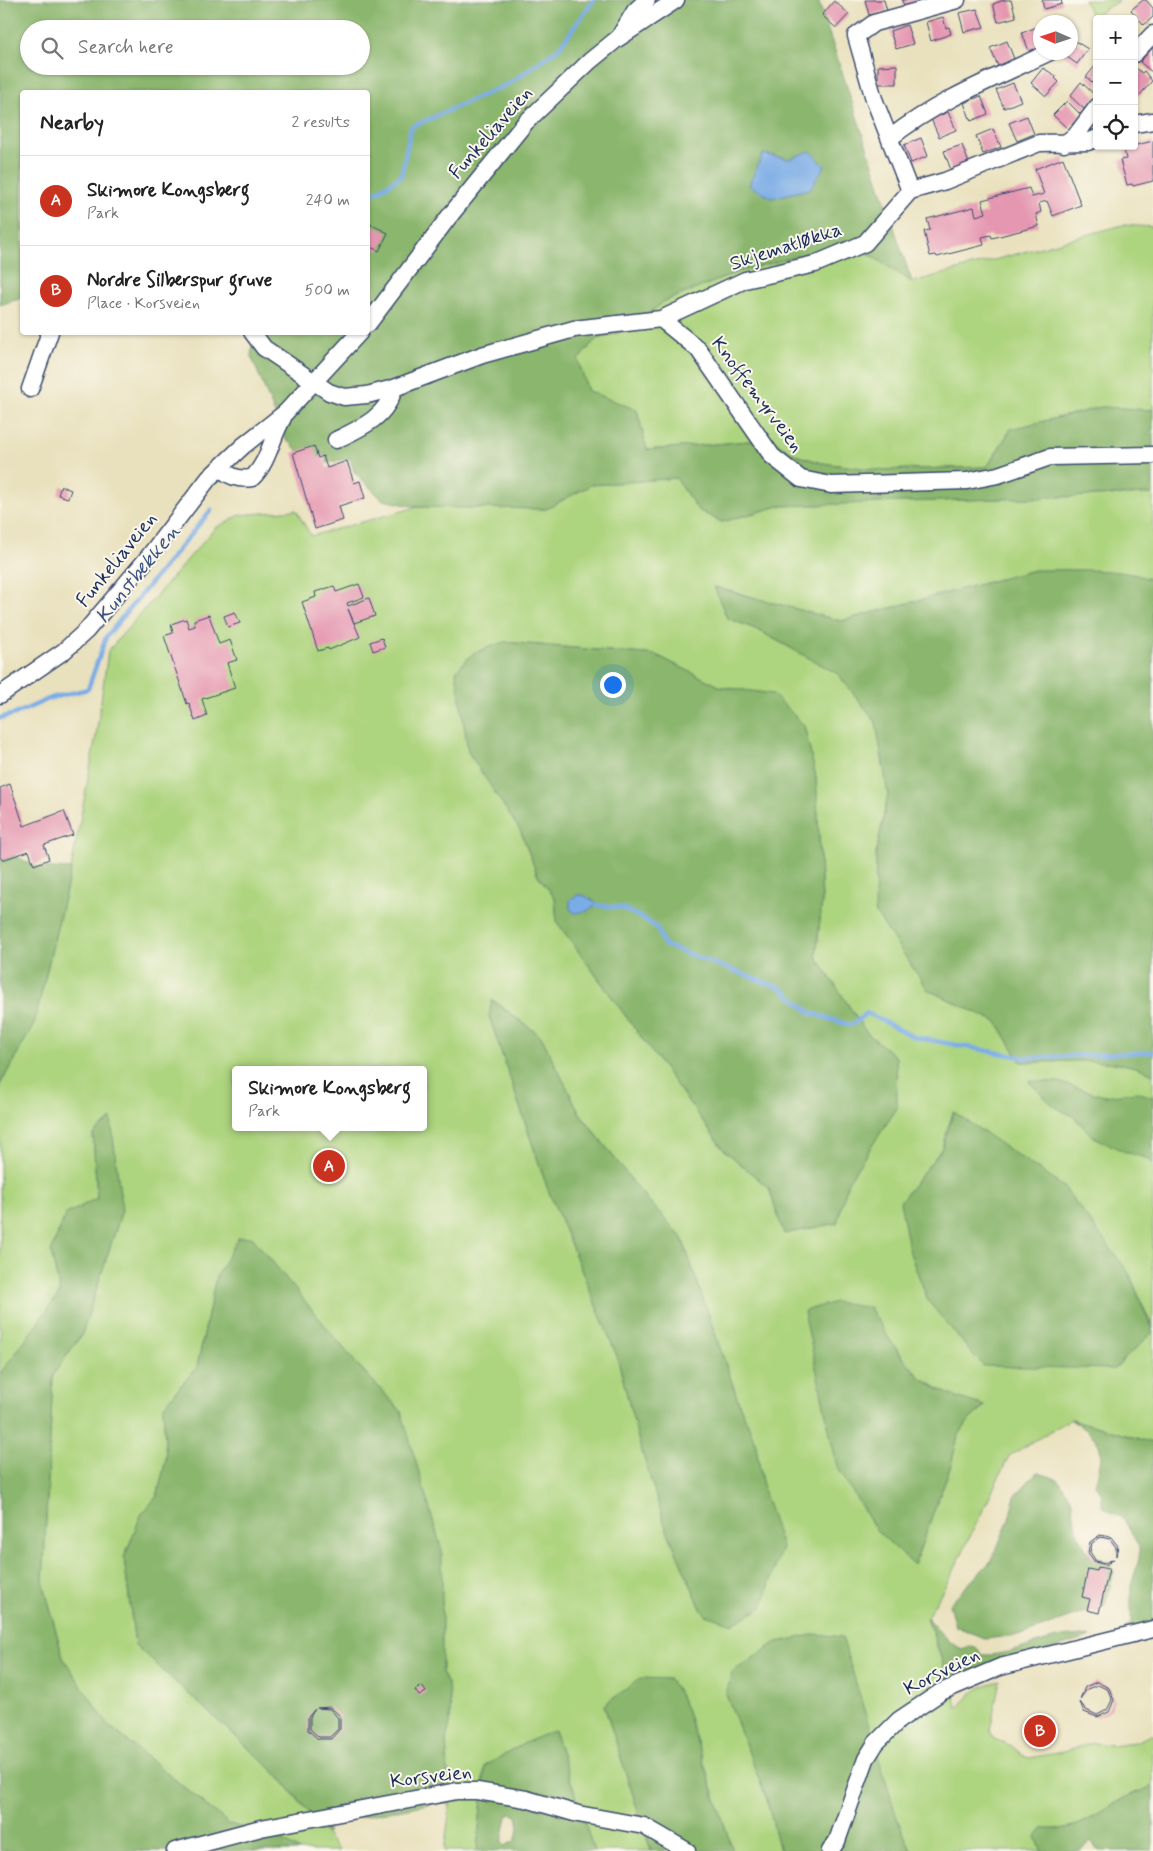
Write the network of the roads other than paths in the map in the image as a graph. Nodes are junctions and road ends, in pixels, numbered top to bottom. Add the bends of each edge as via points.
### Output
1 (647, 0) edge
2 (676, 0) edge
3 (957, 0) edge
4 (1153, 34) edge
5 (618, 39) junction
6 (1138, 50) edge
7 (1033, 60) edge
8 (1093, 113) edge
9 (1153, 121) edge
10 (1138, 123) edge
11 (890, 138) junction
12 (1093, 140) edge
13 (1064, 144) junction
14 (910, 192) junction
15 (661, 319) junction
16 (370, 321) edge
17 (49, 335) edge
18 (254, 335) edge
19 (357, 335) edge
20 (316, 382) junction
21 (394, 388) junction
22 (30, 389) dead end
23 (286, 412) junction
24 (336, 440) dead end
25 (1153, 455) edge
26 (219, 468) junction
27 (0, 695) edge
28 (1153, 1629) edge
29 (175, 1851) edge
30 (686, 1851) edge
31 (830, 1851) edge

1 - 5 street via 635,11
2 - 5 street, Funkeliaveien
3 - 11 street via 874,23 856,36 874,100
4 - 6 street
5 - 16 street, Funkeliaveien via 557,91 525,124
7 - 11 street via 947,100
8 - 13 street via 1083,128
9 - 10 street
11 - 14 street
12 - 13 street
13 - 14 street via 1039,143
14 - 15 street, Skjematløkka via 865,243 815,264 745,280
15 - 21 street via 574,328 482,355
15 - 25 street, Knoffemyrveien via 698,350 772,456 800,479 831,485 967,481 998,475 1050,457
17 - 22 street
18 - 20 street via 264,348
19 - 20 street, Funkeliaveien
20 - 21 street via 329,392 344,397
20 - 23 street, Funkeliaveien
21 - 24 street via 391,400 382,412 369,423
23 - 26 street, Funkeliaveien
23 - 26 street via 274,432 265,462 252,478 230,476
26 - 27 street, Funkeliaveien via 86,631 64,651
28 - 31 street, Korsveien via 1000,1667 941,1692 899,1720 876,1743 866,1759 837,1841
29 - 30 street, Korsveien via 261,1828 457,1791 526,1799 578,1814 644,1826

